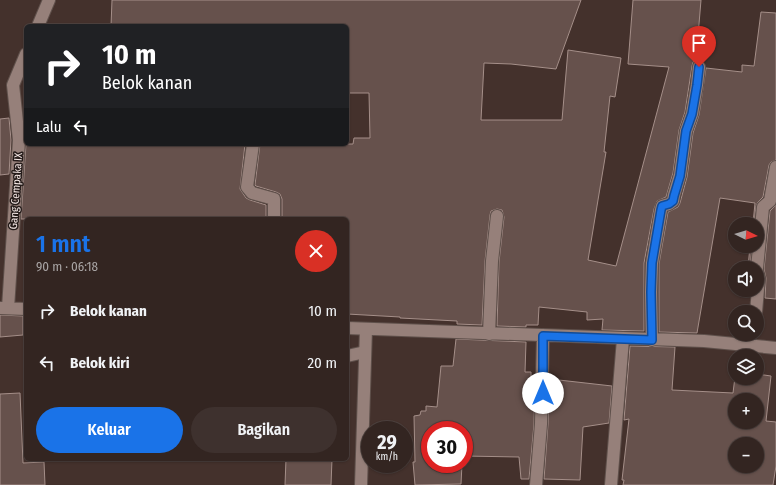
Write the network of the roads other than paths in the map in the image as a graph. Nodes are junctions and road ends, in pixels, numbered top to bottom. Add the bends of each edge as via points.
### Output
1 (49, 0) edge
2 (39, 24) edge
3 (24, 59) edge
4 (699, 67) dead end
5 (21, 116) edge
6 (253, 146) edge
7 (776, 167) edge
8 (497, 216) dead end
9 (274, 217) edge
10 (758, 261) edge
11 (4, 308) edge
12 (24, 309) edge
13 (349, 328) edge
14 (366, 329) junction
15 (489, 334) junction
16 (543, 336) junction
17 (623, 339) junction
18 (652, 340) junction
19 (728, 341) edge
20 (756, 341) edge
21 (776, 348) edge
22 (365, 352) junction
23 (349, 356) edge
24 (361, 485) edge
25 (536, 485) edge
26 (611, 485) edge

1 - 2 street
3 - 5 street, Gang Cempaka IX via 13,85
4 - 18 street via 680,176 673,201 662,206 661,210 652,263
5 - 11 street, Gang Cempaka IX
6 - 9 street via 247,187 252,193 274,199
7 - 10 street via 770,201 763,207
8 - 15 street
11 - 12 street
13 - 14 street
14 - 15 street
14 - 22 street
15 - 16 street
16 - 17 street
16 - 25 street via 541,424
17 - 18 street
17 - 26 street
18 - 19 street
20 - 21 street
22 - 23 street
22 - 24 street

